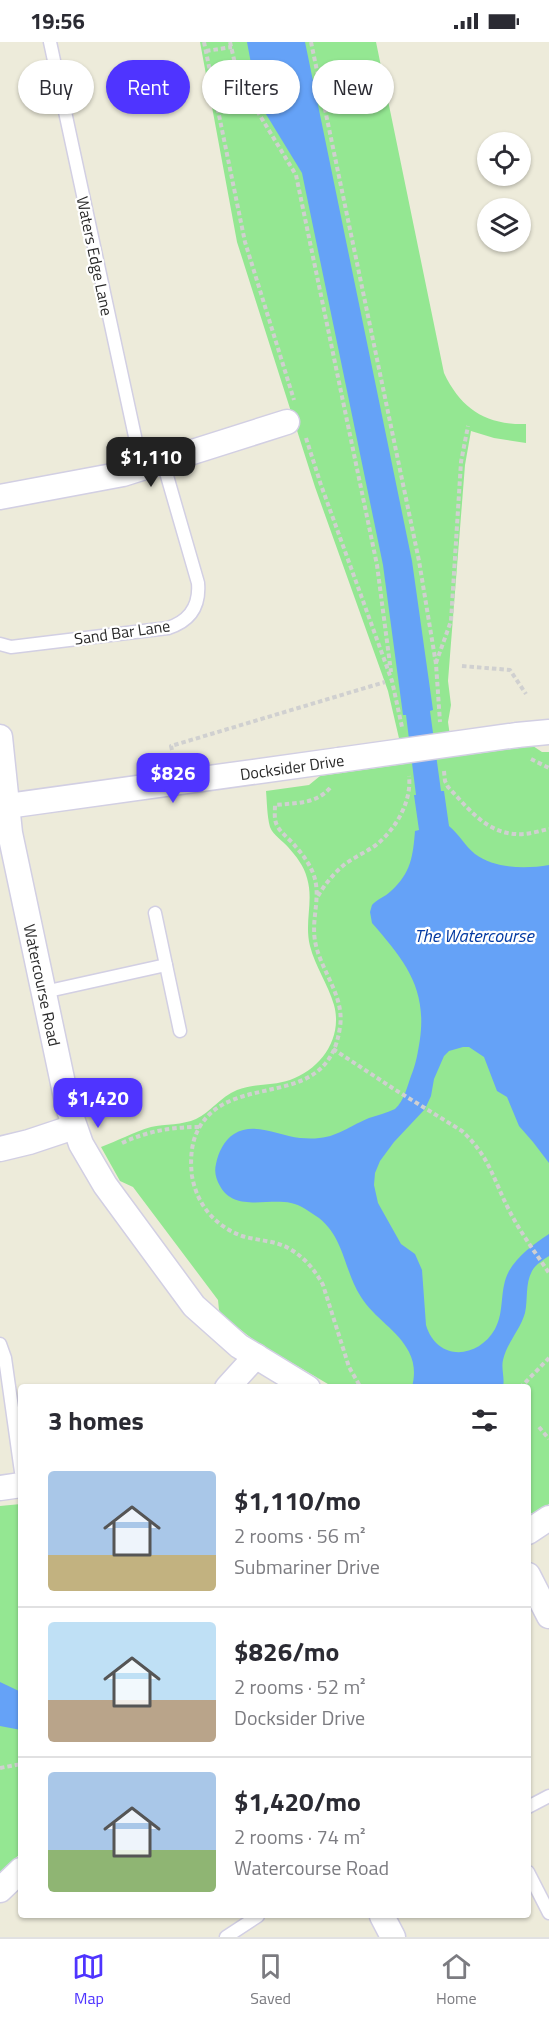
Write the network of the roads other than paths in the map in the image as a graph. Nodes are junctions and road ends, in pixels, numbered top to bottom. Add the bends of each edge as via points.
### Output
1 (50, 42) edge
2 (295, 419) road end
3 (152, 466) junction
4 (0, 497) edge
5 (0, 644) edge
6 (549, 732) edge
7 (0, 737) edge
8 (4, 806) edge
9 (155, 913) dead end
10 (166, 965) junction
11 (44, 992) junction
12 (180, 1031) dead end
13 (74, 1127) junction
14 (0, 1149) edge
15 (0, 1344) edge
16 (256, 1356) junction
17 (231, 1384) edge
18 (302, 1384) edge
19 (18, 1451) edge
20 (18, 1485) edge
21 (0, 1488) edge
22 (549, 1518) edge
23 (531, 1530) edge
24 (531, 1581) edge
25 (549, 1616) edge
26 (549, 1796) edge
27 (531, 1805) edge
28 (18, 1873) edge
29 (531, 1878) edge
30 (0, 1890) edge
31 (549, 1913) edge
32 (255, 1918) edge
33 (383, 1918) edge
34 (226, 1937) edge
35 (393, 1937) edge

1 - 3 lane, Waters Edge Lane
2 - 3 street
3 - 4 street
3 - 5 lane, Sand Bar Lane via 198,583 197,604 191,613 168,628 11,647
6 - 8 street, Docksider Drive, bridge via 517,735 338,772
7 - 8 street, Watercourse Road
8 - 11 street, Watercourse Road
9 - 10 lane
10 - 11 lane
10 - 12 lane
11 - 13 street, Watercourse Road
13 - 14 street
13 - 16 street, Watercourse Road via 105,1185 181,1291 224,1334
15 - 19 lane
16 - 17 street
16 - 18 street, Watercourse Road
20 - 21 street
22 - 23 street
24 - 25 street
26 - 27 lane
28 - 30 street
29 - 31 lane
32 - 34 lane
33 - 35 street

